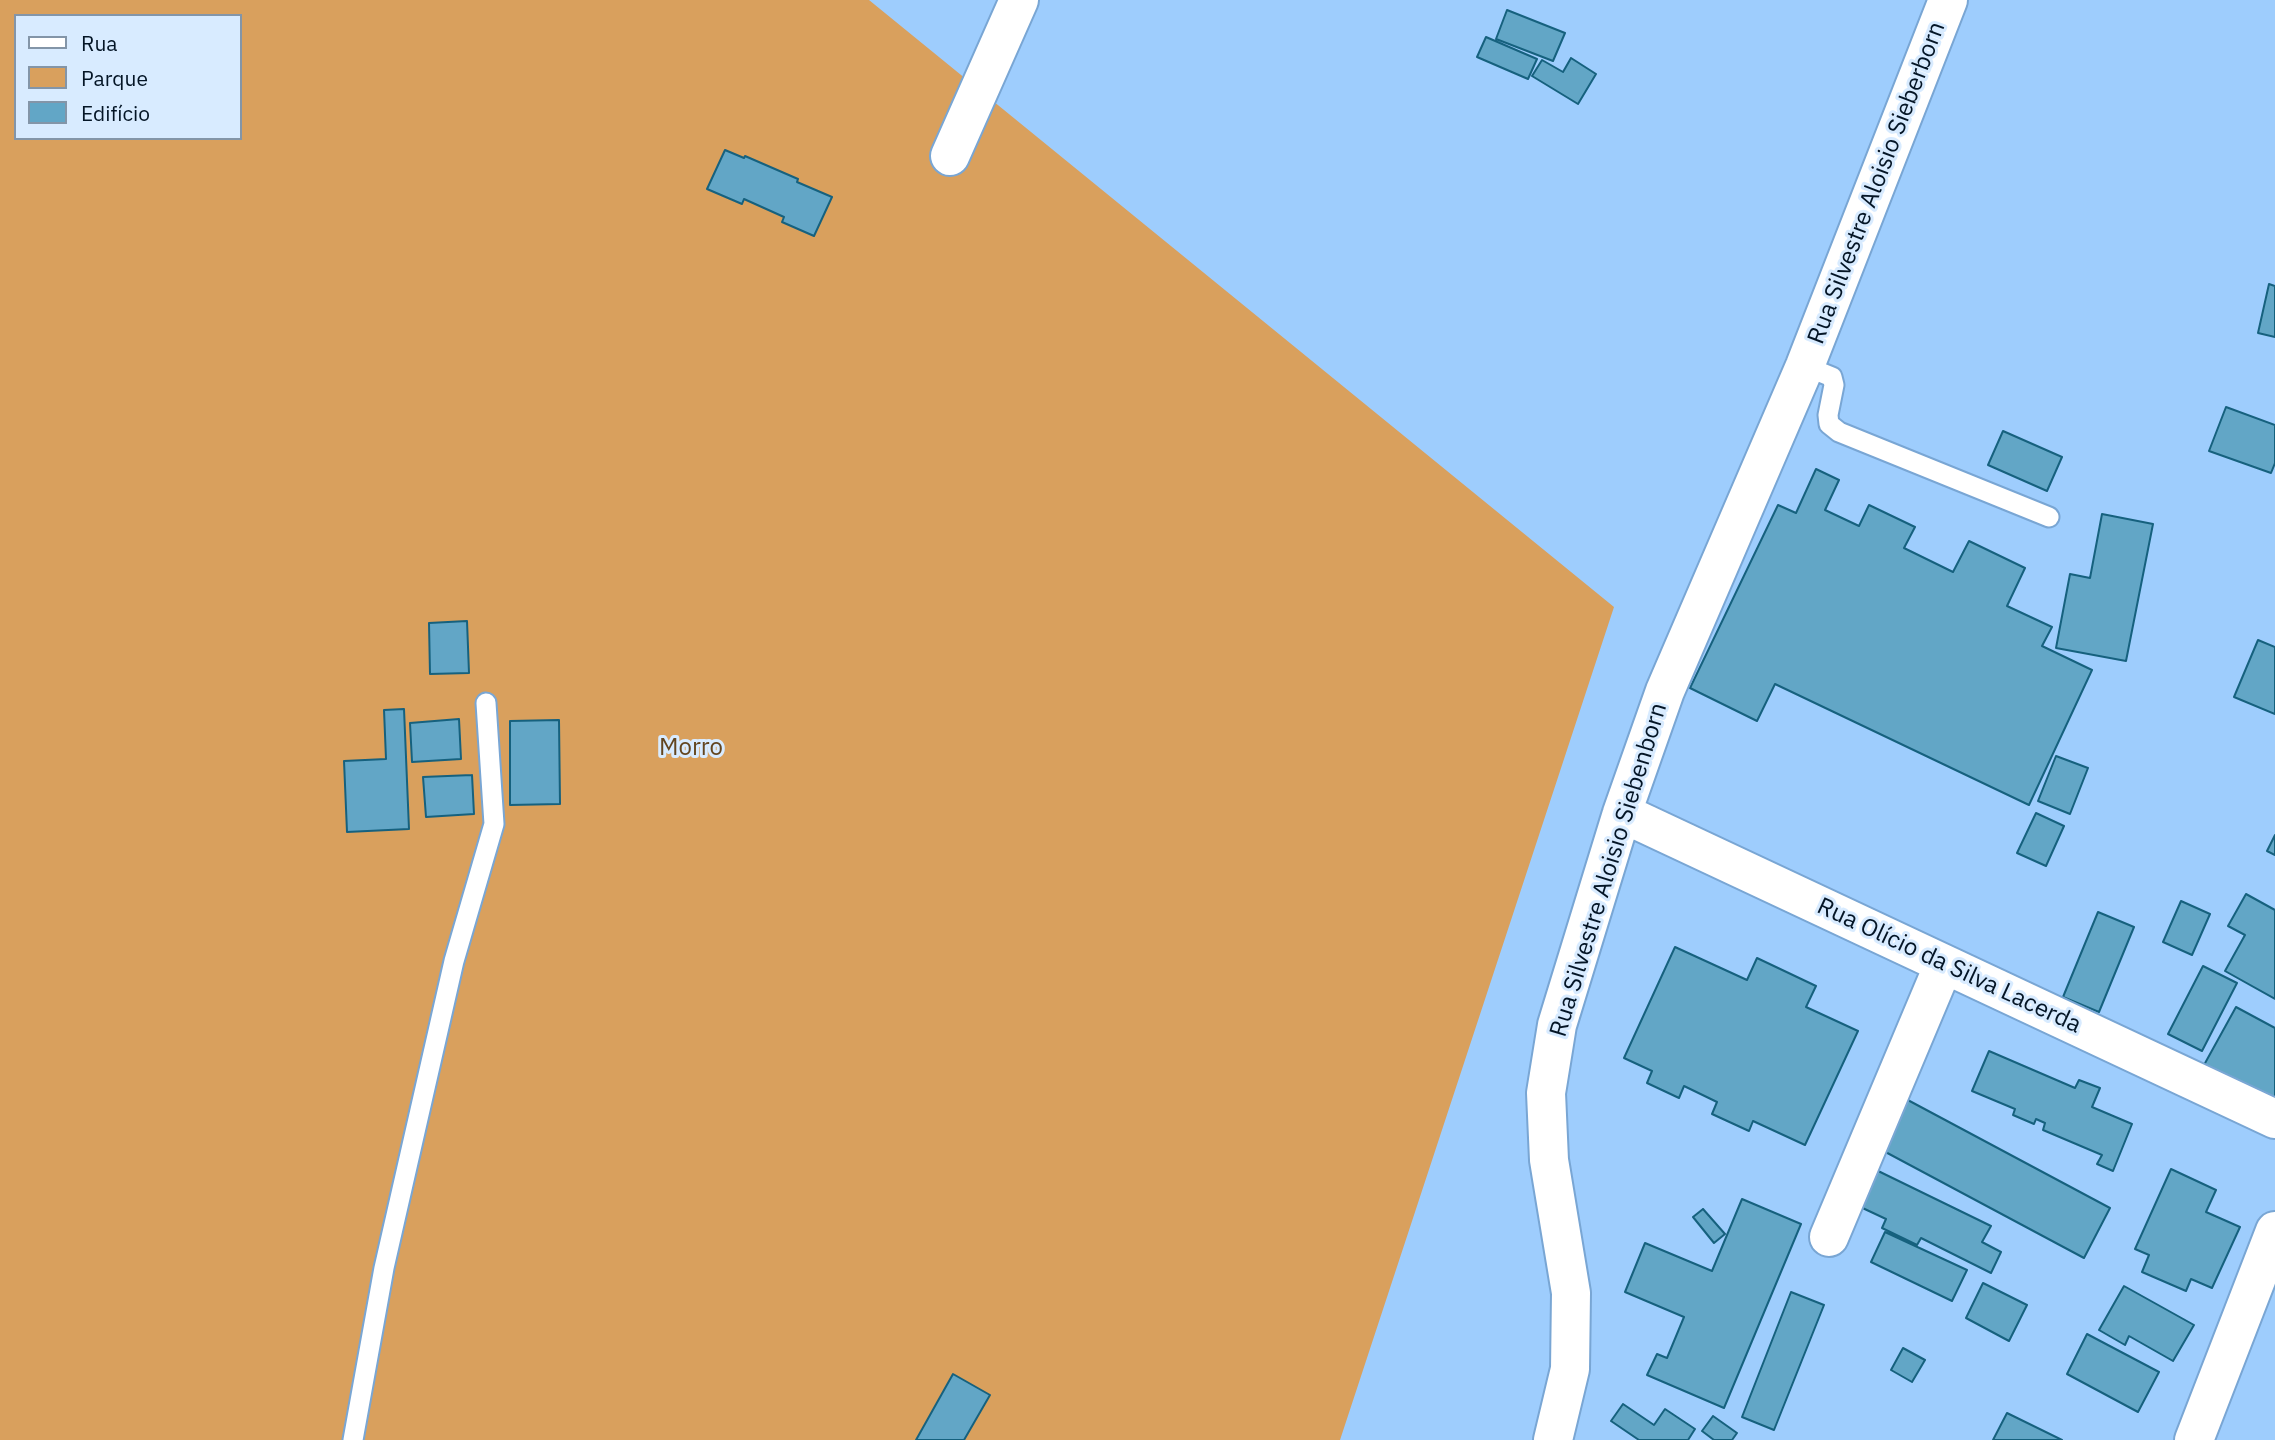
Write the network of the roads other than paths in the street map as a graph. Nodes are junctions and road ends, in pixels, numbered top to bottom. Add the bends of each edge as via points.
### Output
1 (1018, 0) edge
2 (1948, 0) edge
3 (950, 156) dead end
4 (1805, 366) junction
5 (2049, 517) dead end
6 (486, 703) dead end
7 (1622, 813) junction
8 (1944, 964) junction
9 (2275, 1119) edge
10 (2275, 1231) edge
11 (1829, 1237) dead end
12 (353, 1440) edge
13 (1553, 1440) edge
14 (2194, 1440) edge

1 - 3 street
2 - 4 street, Rua Silvestre Aloisio Sieberborn
4 - 5 lane via 1832,377 1829,424 1839,432
4 - 7 street, Rua Silvestre Aloisio Siebenborn via 1665,691
6 - 12 lane via 494,824 454,961 384,1268
7 - 8 street, Rua Olício da Silva Lacerda
7 - 13 street, Rua Silvestre Aloisio Siebenborn via 1557,1025 1546,1093 1549,1160 1571,1293 1570,1370
8 - 9 street, Rua Olício da Silva Lacerda
8 - 11 street
10 - 14 street

